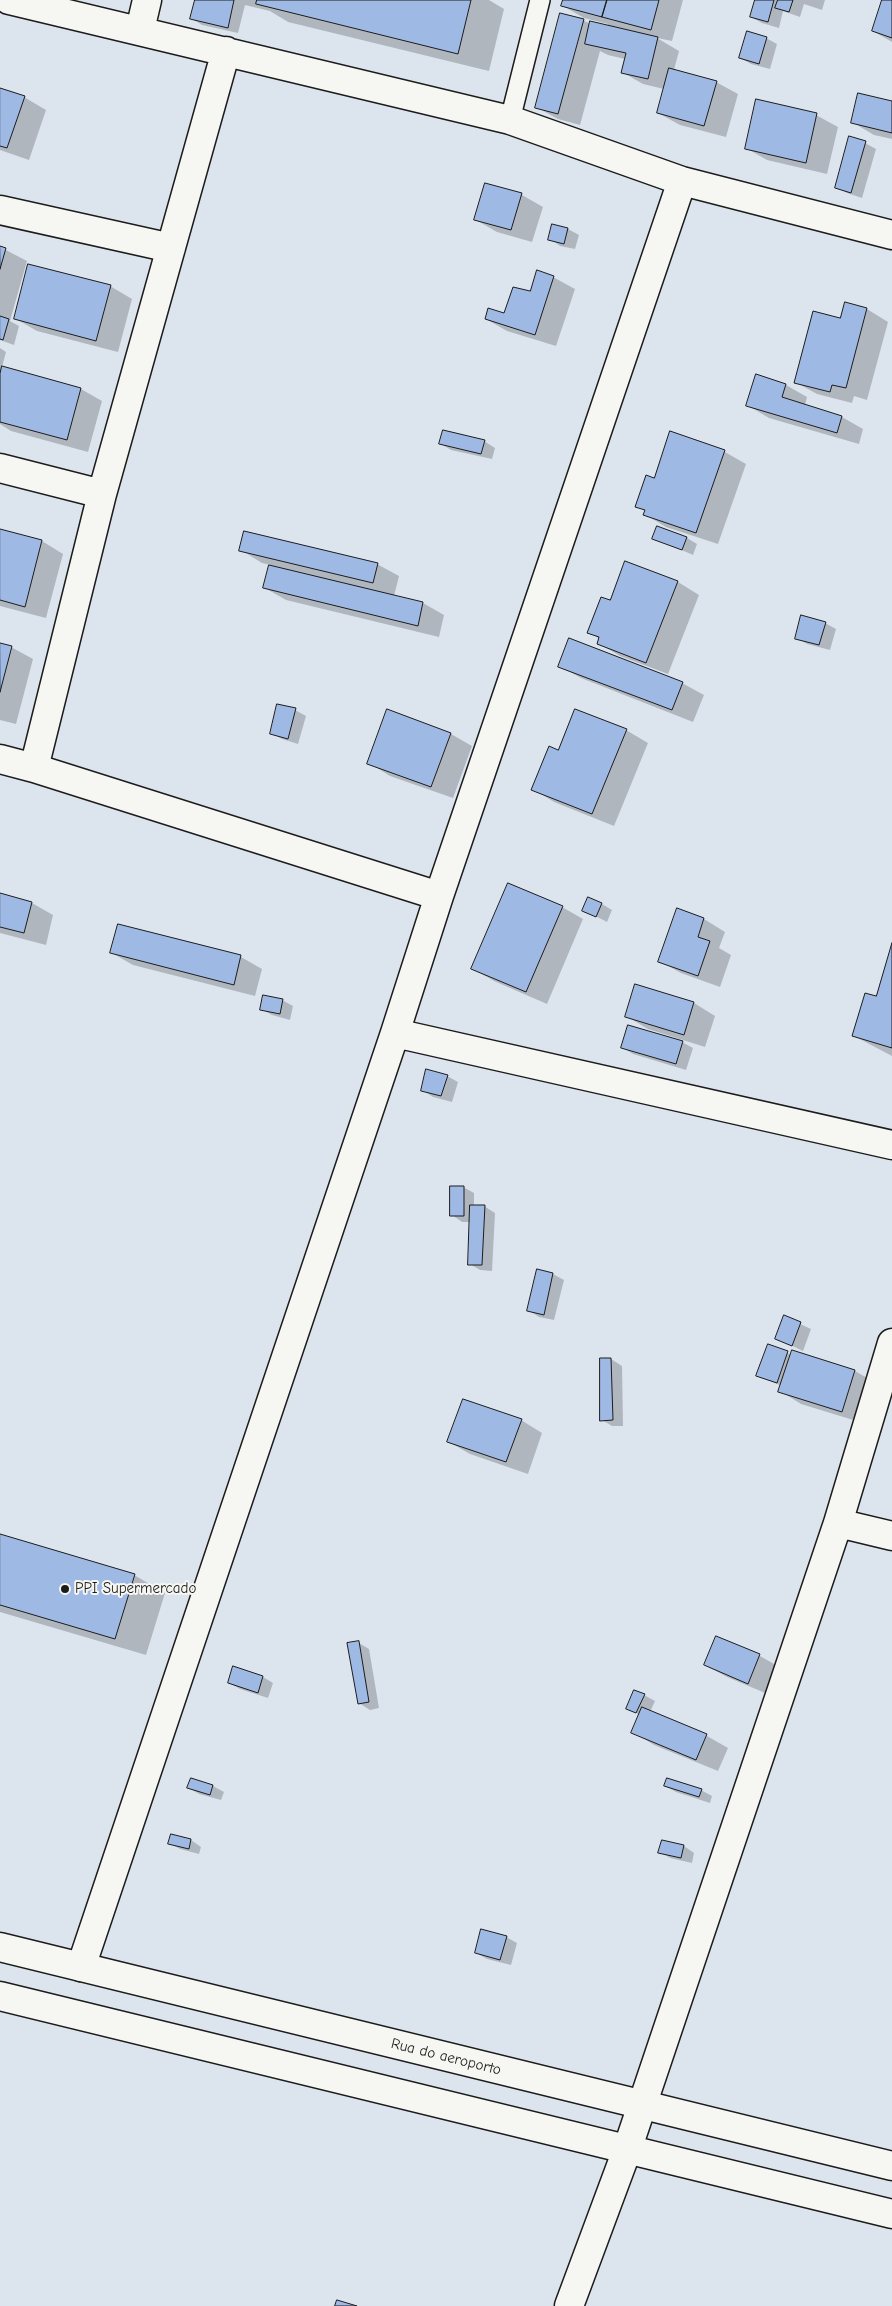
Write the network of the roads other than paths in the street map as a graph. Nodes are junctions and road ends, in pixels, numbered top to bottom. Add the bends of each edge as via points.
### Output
1 (9, 0) edge
2 (147, 0) edge
3 (540, 0) edge
4 (140, 30) junction
5 (226, 52) junction
6 (510, 120) junction
7 (682, 181) junction
8 (0, 210) edge
9 (892, 235) edge
10 (171, 248) junction
11 (0, 468) edge
12 (102, 494) junction
13 (0, 759) edge
14 (34, 768) junction
15 (439, 896) junction
16 (396, 1033) junction
17 (892, 1146) edge
18 (892, 1343) edge
19 (838, 1523) junction
20 (892, 1536) edge
21 (0, 1947) edge
22 (81, 1967) junction
23 (0, 1996) edge
24 (640, 2106) junction
25 (627, 2150) junction
26 (892, 2166) edge
27 (892, 2214) edge
28 (569, 2306) edge

1 - 4 street
2 - 4 street
3 - 6 lane
4 - 5 street
5 - 6 street
5 - 10 street
6 - 7 street
7 - 9 street
7 - 15 street
8 - 10 street
10 - 12 street
11 - 12 street
12 - 14 street
13 - 14 street
14 - 15 street
15 - 16 street
16 - 17 street
16 - 22 street
18 - 19 street
19 - 20 street
19 - 24 street
21 - 22 street, Rua do aeroporto
22 - 24 street, Rua do aeroporto
23 - 25 street
24 - 25 street
24 - 26 street, Rua do aeroporto
25 - 27 street
25 - 28 street

